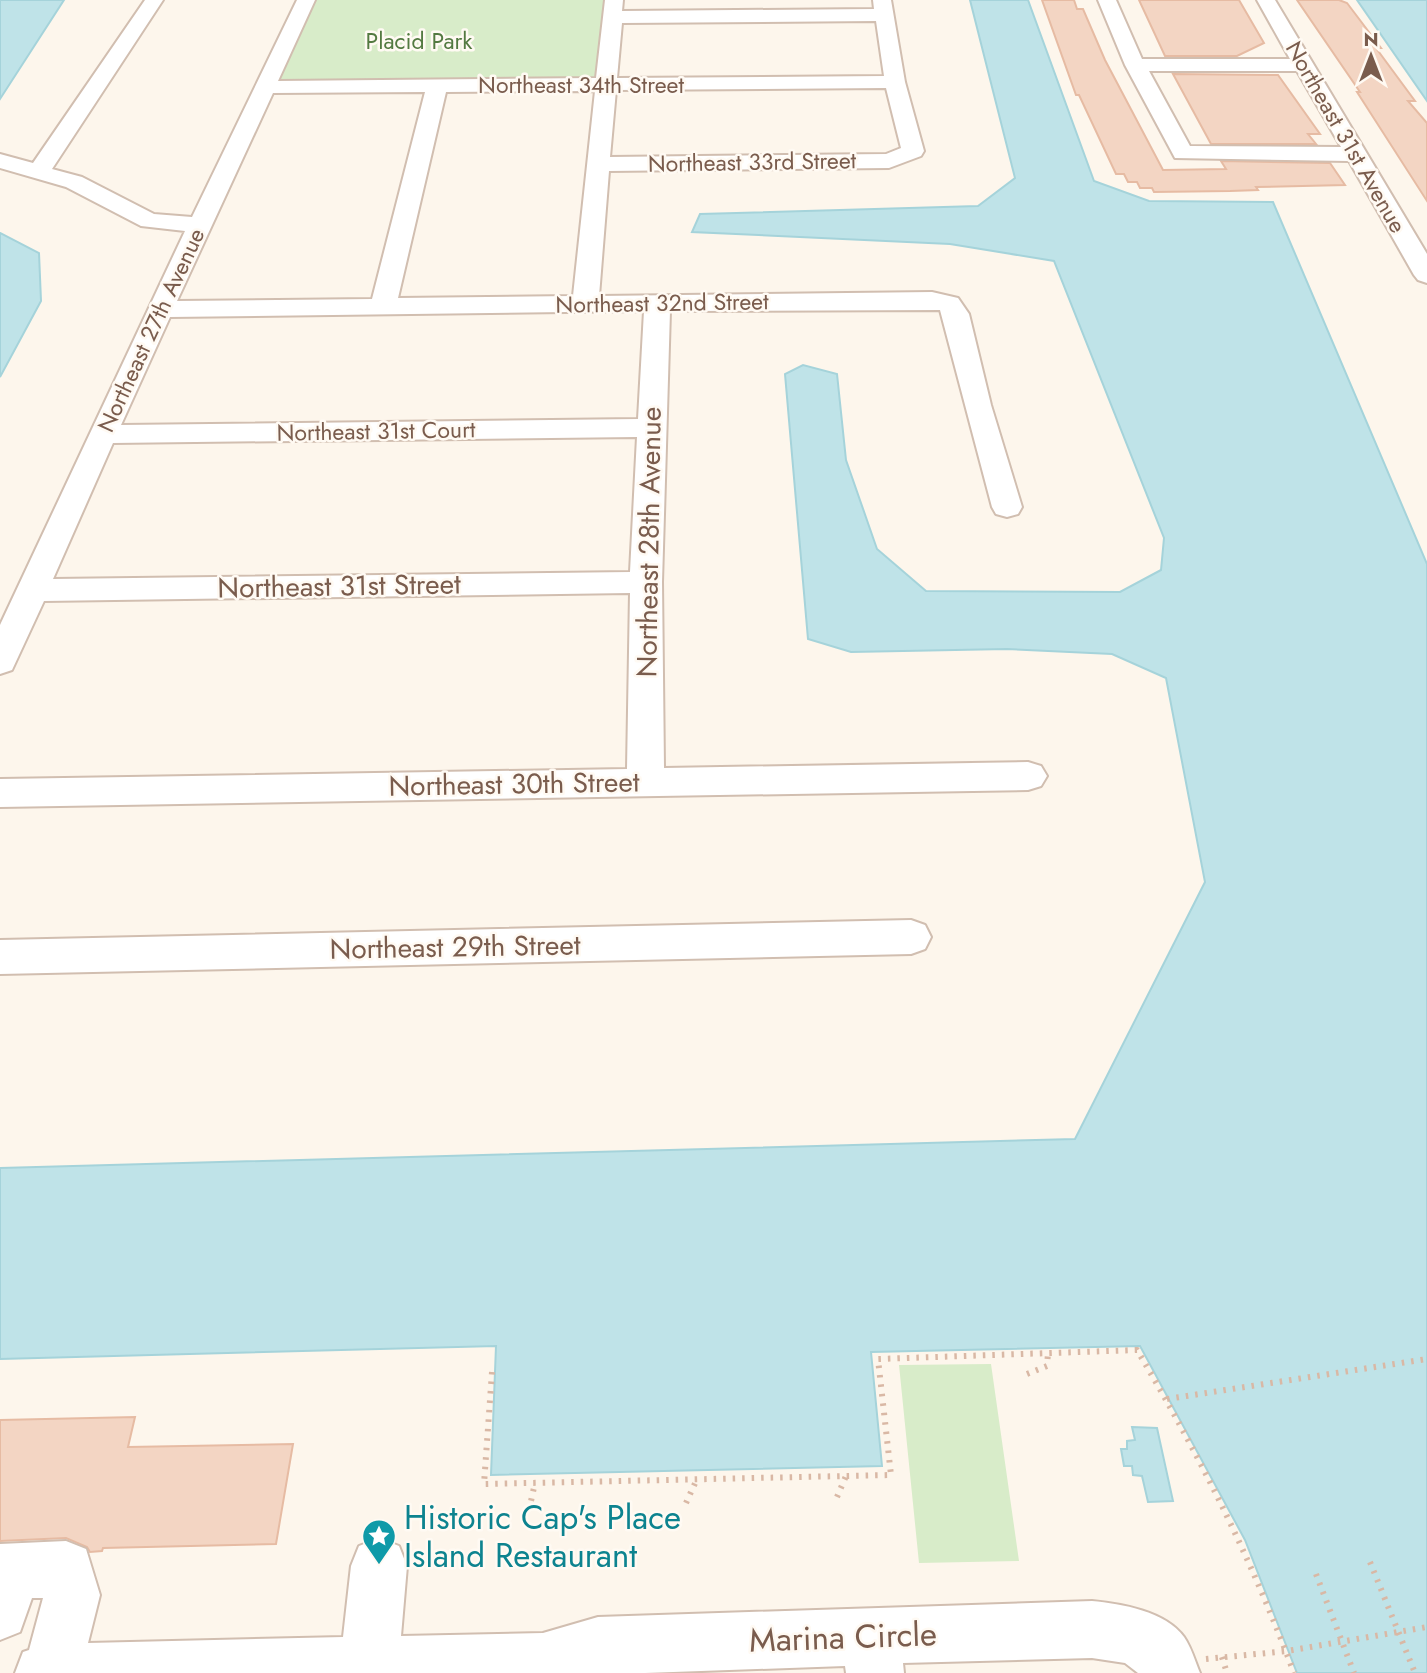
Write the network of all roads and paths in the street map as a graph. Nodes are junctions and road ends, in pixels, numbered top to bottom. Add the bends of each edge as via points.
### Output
1 (154, 0) edge
2 (306, 0) edge
3 (1107, 0) edge
4 (1266, 0) edge
5 (883, 8) edge
6 (613, 9) edge
7 (1135, 65) junction
8 (1305, 65) junction
9 (895, 82) junction
10 (605, 85) junction
11 (437, 86) junction
12 (267, 87) junction
13 (1355, 154) junction
14 (0, 161) edge
15 (598, 164) junction
16 (39, 170) junction
17 (201, 225) junction
18 (1427, 275) edge
19 (657, 303) junction
20 (585, 304) junction
21 (383, 305) junction
22 (162, 309) junction
23 (650, 428) junction
24 (102, 434) junction
25 (1007, 507) dead end
26 (646, 582) junction
27 (32, 590) junction
28 (0, 662) edge
29 (1028, 776) dead end
30 (645, 782) junction
31 (0, 793) edge
32 (911, 937) dead end
33 (0, 957) edge
34 (1048, 1353) junction
35 (1427, 1359) edge
36 (492, 1372) dead end
37 (1027, 1374) dead end
38 (1167, 1399) junction
39 (846, 1476) junction
40 (696, 1479) junction
41 (535, 1483) junction
42 (837, 1497) dead end
43 (686, 1503) dead end
44 (529, 1510) dead end
45 (1370, 1562) dead end
46 (379, 1566) dead end
47 (1316, 1574) dead end
48 (4, 1585) edge
49 (1427, 1627) edge
50 (1398, 1632) junction
51 (1342, 1642) junction
52 (1287, 1651) junction
53 (874, 1654) edge
54 (1176, 1658) edge
55 (369, 1667) junction
56 (543, 1667) edge
57 (44, 1673) edge
58 (52, 1673) edge
59 (1227, 1673) edge
60 (1294, 1673) edge
61 (1354, 1673) edge
62 (1415, 1673) edge

1 - 16 street
2 - 12 street, Northeast 27th Avenue
3 - 7 street
4 - 8 street, Northeast 31st Avenue
5 - 6 street
5 - 9 street
6 - 10 street
7 - 8 street
7 - 13 street via 1183,153
8 - 13 street, Northeast 31st Avenue
9 - 10 street, Northeast 34th Street
9 - 15 street, Northeast 33rd Street via 913,151 889,161
10 - 11 street, Northeast 34th Street
10 - 15 street
11 - 12 street, Northeast 34th Street
11 - 21 street
12 - 17 street, Northeast 27th Avenue
13 - 18 street, Northeast 31st Avenue
14 - 16 street
15 - 20 street
16 - 17 street via 150,220
17 - 22 street, Northeast 27th Avenue
19 - 20 street, Northeast 32nd Street
19 - 23 street, Northeast 28th Avenue
19 - 25 street, Northeast 32nd Street via 932,300 949,304 956,314
20 - 21 street, Northeast 32nd Street
21 - 22 street, Northeast 32nd Street
22 - 24 street, Northeast 27th Avenue
23 - 24 street, Northeast 31st Court
23 - 26 street, Northeast 28th Avenue
24 - 27 street, Northeast 27th Avenue
26 - 27 street, Northeast 31st Street
26 - 30 street, Northeast 28th Avenue
27 - 28 street, Northeast 27th Avenue
29 - 30 street, Northeast 30th Street
30 - 31 street, Northeast 30th Street
32 - 33 street, Northeast 29th Street
34 - 37 path via 1047,1366
34 - 38 path via 1137,1350
34 - 39 path via 878,1359 891,1475
35 - 38 path
36 - 41 path via 484,1484
38 - 52 path via 1240,1537
39 - 40 path
39 - 42 path
40 - 41 path
40 - 43 path
41 - 44 path
45 - 50 path
46 - 55 street
47 - 51 path
48 - 58 street via 66,1569 72,1595
49 - 50 path
50 - 51 path
50 - 62 path
51 - 52 path
51 - 61 path
52 - 54 path
52 - 60 path
53 - 54 street, Marina Circle via 1107,1629
53 - 56 street, Marina Circle via 598,1646
54 - 59 path
55 - 56 street, Marina Circle
55 - 58 street, Marina Circle
57 - 58 street, Marina Circle

